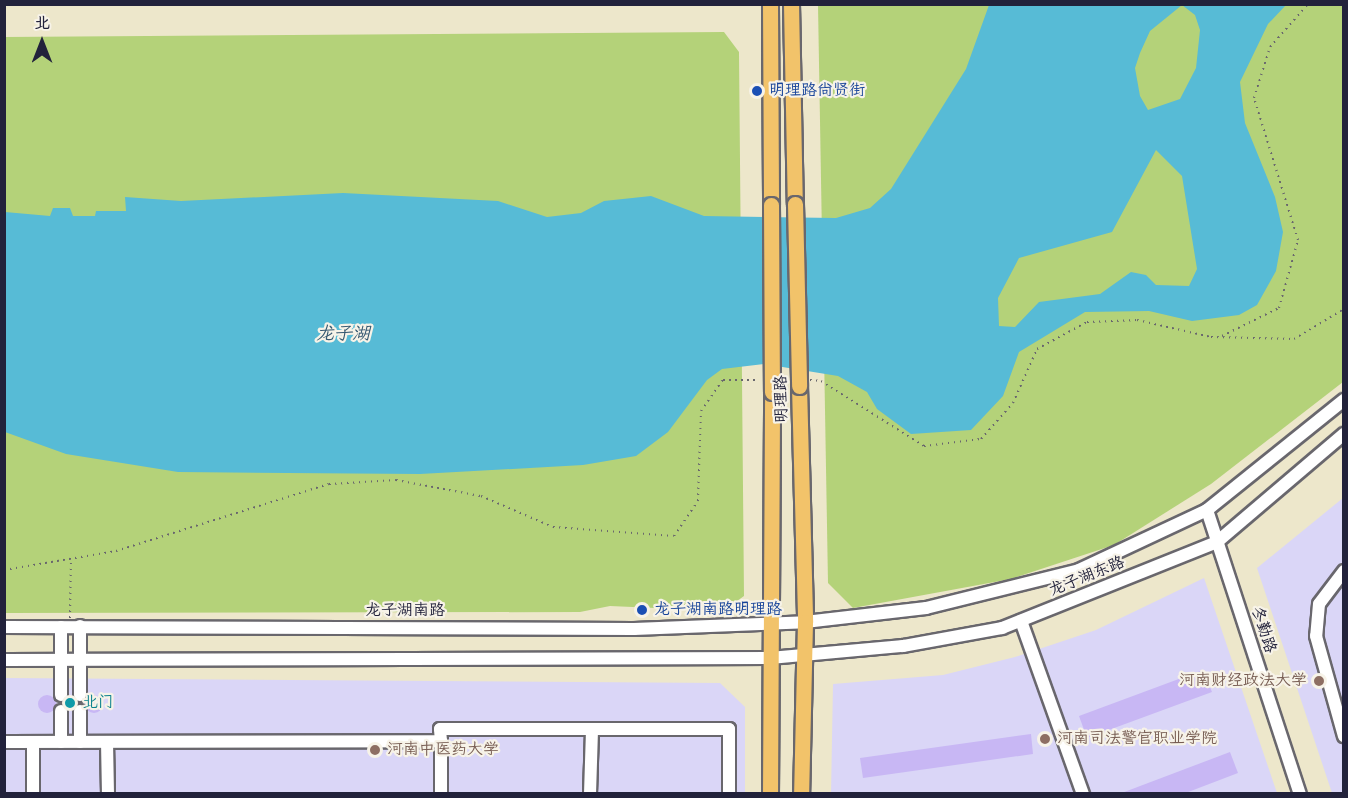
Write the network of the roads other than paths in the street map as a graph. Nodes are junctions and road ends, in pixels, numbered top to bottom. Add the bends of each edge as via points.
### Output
1 (770, 4) edge
2 (791, 4) edge
3 (1344, 400) edge
4 (1344, 434) edge
5 (1207, 510) junction
6 (1217, 542) junction
7 (1344, 571) edge
8 (1021, 621) junction
9 (804, 622) junction
10 (772, 624) junction
11 (70, 626) junction
12 (4, 627) edge
13 (802, 657) junction
14 (770, 658) junction
15 (4, 660) edge
16 (62, 660) junction
17 (80, 660) junction
18 (61, 695) dead end
19 (80, 695) dead end
20 (61, 711) dead end
21 (80, 711) dead end
22 (592, 729) junction
23 (1344, 736) edge
24 (441, 741) junction
25 (4, 742) edge
26 (33, 742) junction
27 (61, 742) junction
28 (81, 742) junction
29 (107, 742) junction
30 (33, 794) edge
31 (108, 794) edge
32 (441, 794) edge
33 (590, 794) edge
34 (729, 794) edge
35 (770, 794) edge
36 (801, 794) edge
37 (1083, 794) edge
38 (1300, 794) edge

1 - 10 main road, 明理路, bridge
2 - 9 main road, 明理路, bridge
3 - 5 street, 龙子湖东路
4 - 6 street, 龙子湖东路
5 - 6 street, 冬勤路
5 - 9 street, 龙子湖东路 via 1079,570 926,608
6 - 8 street, 龙子湖东路
6 - 38 street, 冬勤路
7 - 23 street via 1319,604 1316,636
8 - 13 street, 龙子湖东路 via 903,646
8 - 37 street
9 - 10 street, 龙子湖南路
9 - 13 main road, 明理路
10 - 11 street, 龙子湖南路 via 634,629
10 - 14 main road, 明理路
11 - 12 street, 龙子湖南路
11 - 16 street
11 - 17 street
13 - 14 street
13 - 36 main road, 明理路
14 - 17 street
14 - 35 main road, 明理路
15 - 16 street
16 - 17 street
16 - 18 street
17 - 19 street
20 - 27 street
21 - 28 street
22 - 24 street via 440,729
22 - 33 street
22 - 34 street via 729,729
24 - 29 street
24 - 32 street
25 - 26 street
26 - 27 street
26 - 30 street
27 - 28 street
28 - 29 street
29 - 31 street

